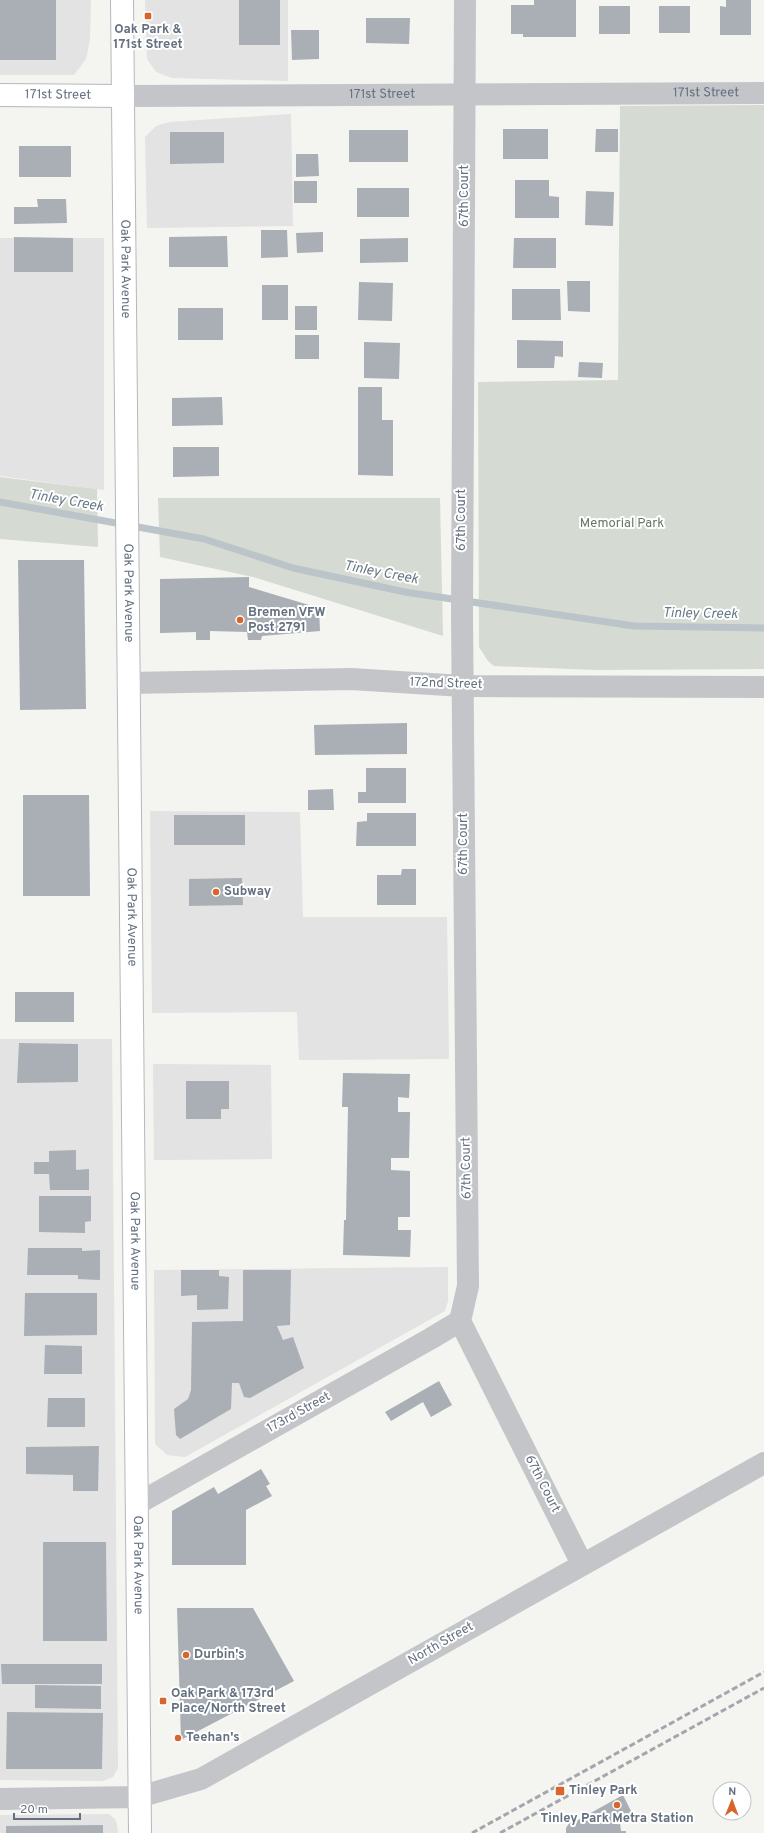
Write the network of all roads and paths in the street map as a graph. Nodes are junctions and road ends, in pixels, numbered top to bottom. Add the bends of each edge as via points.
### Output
1 (122, 0) edge
2 (465, 0) edge
3 (764, 93) edge
4 (0, 95) edge
5 (465, 95) junction
6 (122, 96) junction
7 (128, 683) junction
8 (463, 686) junction
9 (764, 686) edge
10 (460, 1321) junction
11 (764, 1462) edge
12 (137, 1504) junction
13 (582, 1564) junction
14 (140, 1797) junction
15 (0, 1799) edge
16 (140, 1833) edge

1 - 6 street, Oak Park Avenue
2 - 5 street, 67th Court
3 - 5 street, 171st Street
4 - 6 street, 171st Street
5 - 6 street, 171st Street
5 - 8 street, 67th Court
6 - 7 street, Oak Park Avenue
7 - 8 street, 172nd Street via 351,679
7 - 12 street, Oak Park Avenue
8 - 9 street, 172nd Street
8 - 10 street, 67th Court via 468,1286
10 - 12 street, 173rd Street
10 - 13 street, 67th Court
11 - 13 street, North Street
12 - 14 street, Oak Park Avenue
13 - 14 street, North Street via 201,1779
14 - 15 street, North Street
14 - 16 street, Oak Park Avenue

